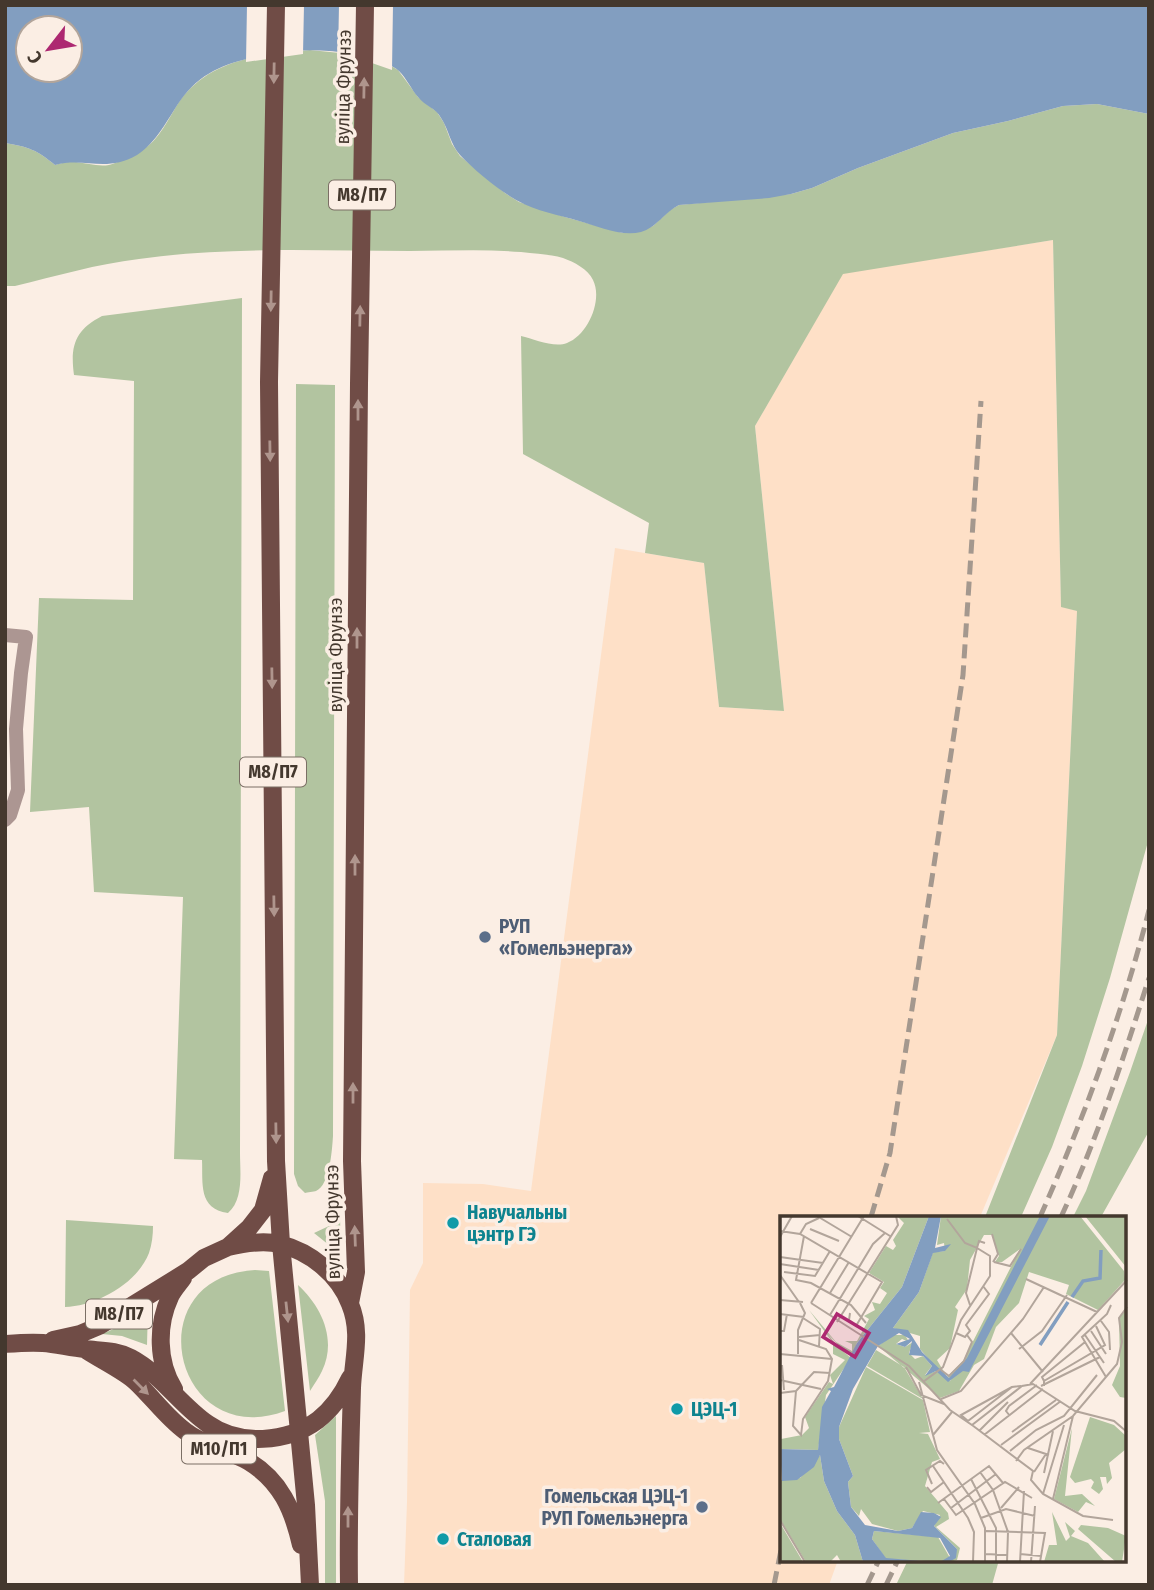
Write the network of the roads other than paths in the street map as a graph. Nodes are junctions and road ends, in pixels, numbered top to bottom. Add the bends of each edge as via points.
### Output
1 (276, 5) edge
2 (365, 5) edge
3 (5, 635) edge
4 (5, 820) edge
5 (276, 1161) junction
6 (281, 1244) junction
7 (228, 1247) junction
8 (188, 1271) junction
9 (350, 1303) junction
10 (44, 1343) junction
11 (5, 1344) edge
12 (85, 1349) junction
13 (352, 1372) junction
14 (183, 1404) junction
15 (299, 1431) junction
16 (310, 1582) edge
17 (349, 1585) edge

1 -> 5 main road, М8/П7 via 269,382
9 -> 2 main road, вуліца Фрунзэ / М8/П7 via 356,1272 352,1147
3 - 4 street via 26,636 16,729 18,789
5 - 6 main road, М10/П1
5 - 7 main road, М8/П7 via 263,1210
6 - 7 main road, вуліца Фрунзэ / М8/П7
6 - 9 main road, вуліца Фрунзэ / М8/П7 via 310,1256 334,1277
6 -> 15 main road, М10/П1
7 - 8 main road, М8/П7
8 - 10 main road, М8/П7 via 99,1326
8 - 14 main road, М8/П7 via 171,1296 162,1323 160,1352 168,1379
9 - 13 main road, вуліца Фрунзэ / М8/П7 via 357,1349
10 - 11 main road, М8/П7
10 - 12 main road, М8/П7
12 - 14 main road, М8/П7 via 130,1357
12 -> 16 main road, М10/П1 via 135,1380 187,1433 248,1461 269,1478 290,1506
13 - 15 main road, М8/П7 via 332,1407
17 -> 13 main road, вуліца Фрунзэ
14 - 15 main road, М8/П7 via 209,1426 232,1436 255,1440
15 - 16 main road, М10/П1

